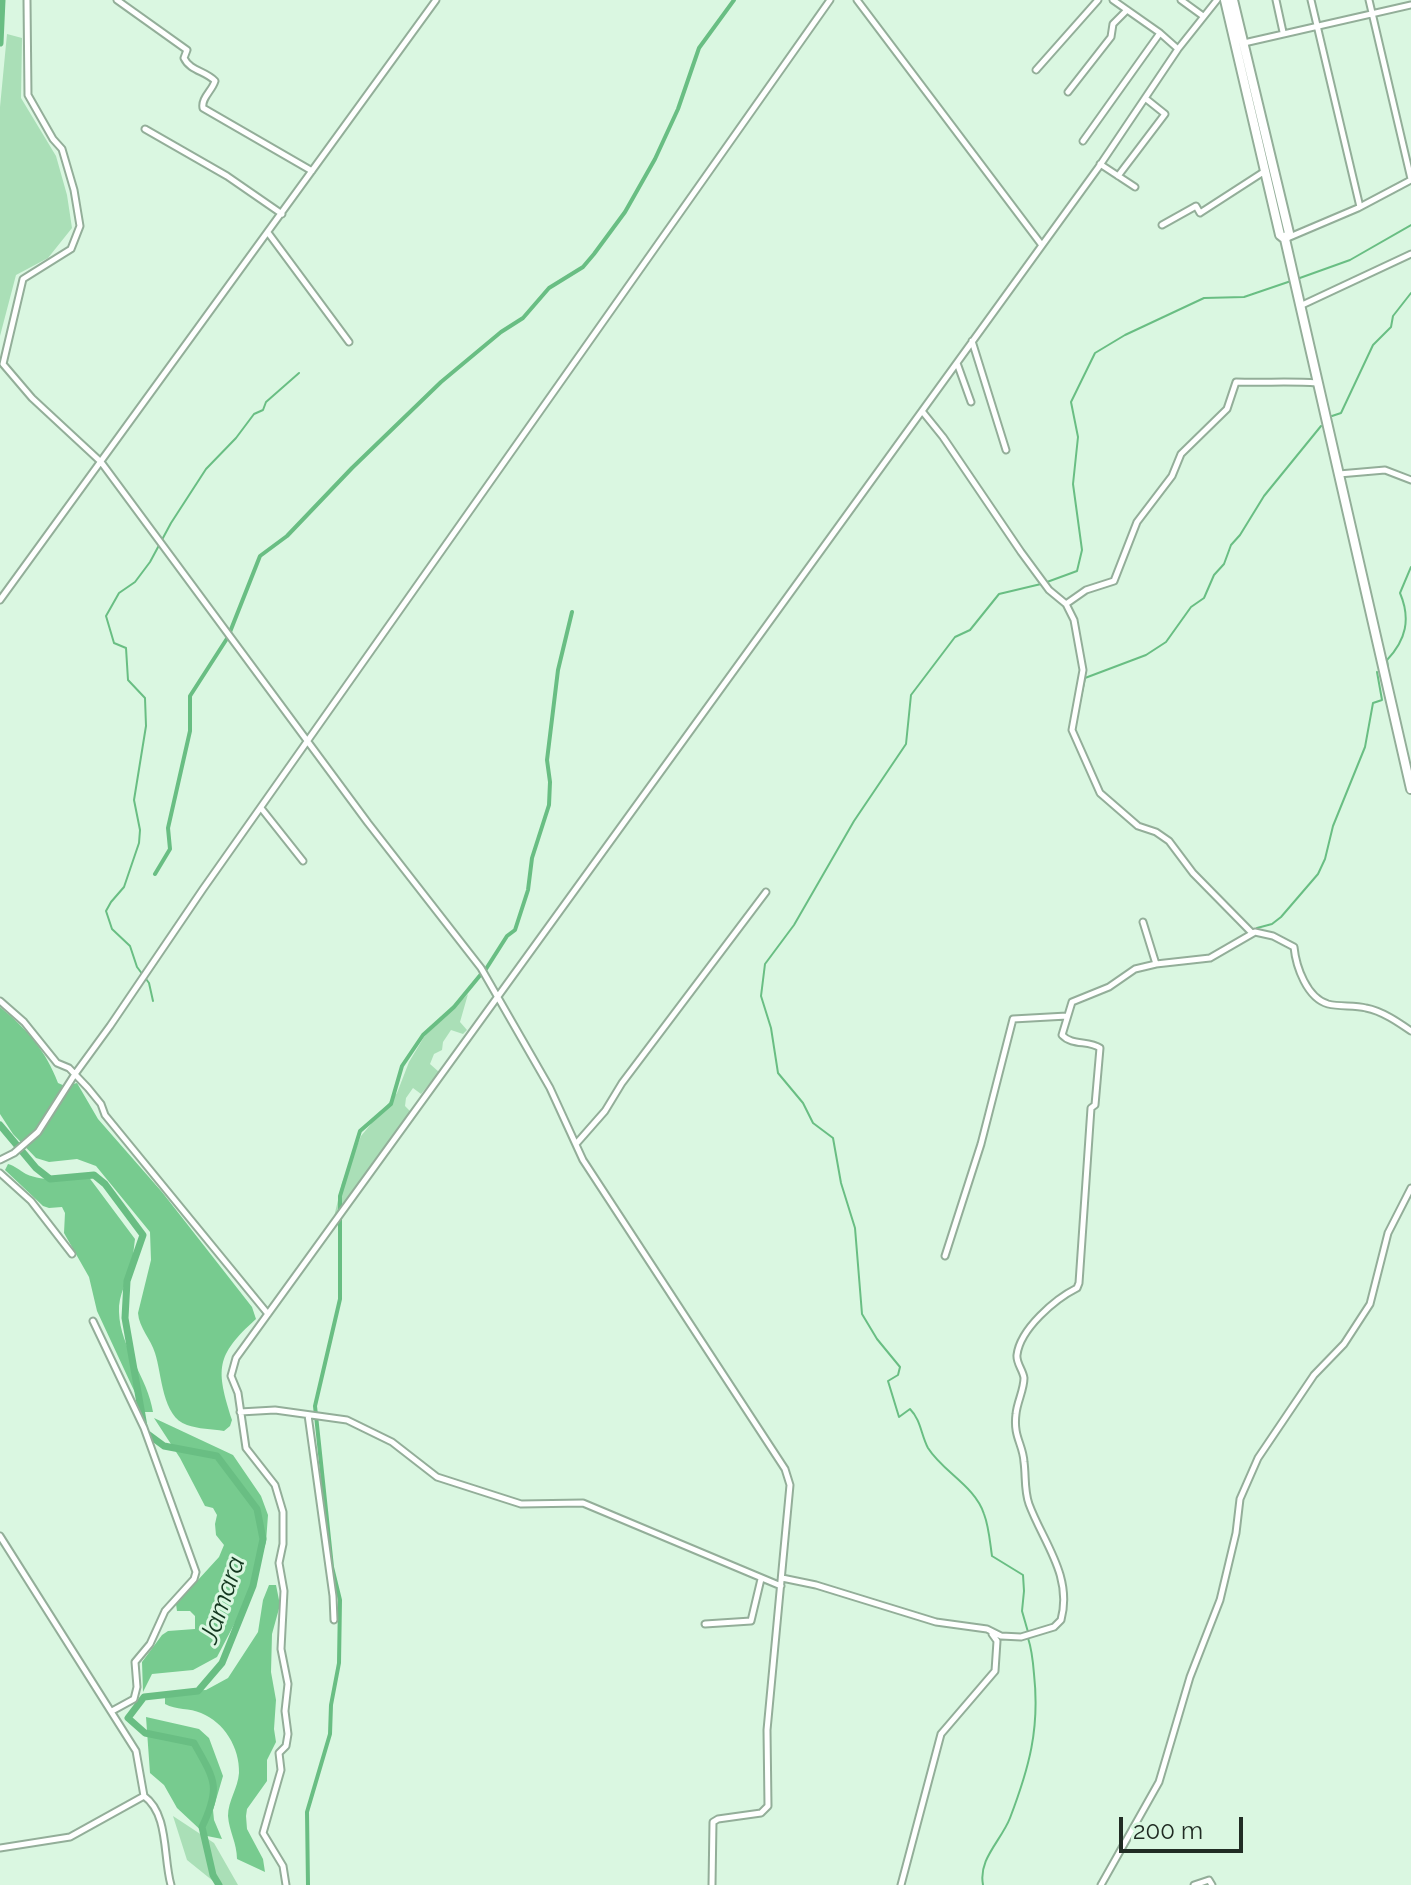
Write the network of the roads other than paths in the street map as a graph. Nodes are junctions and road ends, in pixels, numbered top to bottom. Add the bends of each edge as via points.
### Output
1 (27, 0) edge
2 (117, 0) edge
3 (436, 0) edge
4 (830, 0) edge
5 (857, 0) edge
6 (1098, 0) edge
7 (1113, 0) edge
8 (1181, 0) edge
9 (1217, 0) edge
10 (1225, 0) edge
11 (1233, 0) edge
12 (1276, 0) edge
13 (1311, 0) edge
14 (1369, 0) edge
15 (1410, 5) edge
16 (1127, 10) junction
17 (1372, 14) junction
18 (1203, 16) junction
19 (1317, 26) junction
20 (1283, 32) junction
21 (1160, 33) junction
22 (1243, 43) junction
23 (1178, 49) junction
24 (1036, 70) dead end
25 (1068, 92) dead end
26 (1145, 98) junction
27 (145, 129) dead end
28 (1083, 141) dead end
29 (1100, 164) junction
30 (312, 171) junction
31 (1265, 171) junction
32 (1118, 176) junction
33 (1411, 180) edge
34 (1135, 187) dead end
35 (1360, 207) junction
36 (282, 214) junction
37 (1162, 225) dead end
38 (269, 233) junction
39 (1285, 239) junction
40 (1041, 244) junction
41 (1411, 254) edge
42 (1299, 306) junction
43 (972, 340) junction
44 (349, 342) dead end
45 (956, 362) junction
46 (1317, 383) junction
47 (971, 402) dead end
48 (922, 411) junction
49 (1006, 450) dead end
50 (101, 462) junction
51 (1338, 474) junction
52 (1411, 480) edge
53 (0, 600) edge
54 (1066, 604) junction
55 (308, 742) junction
56 (1411, 789) edge
57 (261, 808) junction
58 (303, 861) dead end
59 (766, 892) dead end
60 (1143, 922) dead end
61 (1252, 933) junction
62 (1156, 964) junction
63 (498, 996) junction
64 (0, 1001) edge
65 (1067, 1016) junction
66 (1411, 1031) edge
67 (75, 1074) junction
68 (576, 1144) junction
69 (0, 1160) edge
70 (0, 1173) edge
71 (1411, 1188) edge
72 (72, 1254) dead end
73 (945, 1256) dead end
74 (268, 1314) junction
75 (93, 1321) dead end
76 (240, 1412) junction
77 (308, 1415) junction
78 (0, 1536) edge
79 (782, 1578) junction
80 (761, 1579) junction
81 (781, 1586) junction
82 (334, 1620) dead end
83 (705, 1624) dead end
84 (987, 1629) junction
85 (112, 1711) junction
86 (144, 1796) junction
87 (0, 1848) edge
88 (171, 1885) edge
89 (286, 1885) edge
90 (712, 1885) edge
91 (901, 1885) edge
92 (1101, 1885) edge
93 (1194, 1885) edge
94 (1212, 1885) edge

1 - 50 street via 28,95 62,149 80,226 71,249 23,279 3,364
2 - 30 street via 184,48 188,65 215,81 203,108
3 - 30 street
4 - 55 street
5 - 40 street
6 - 24 street
7 - 16 street
8 - 18 street
9 - 18 street
10 - 31 main road
11 - 22 main road
12 - 20 street
13 - 19 street
14 - 17 street
15 - 17 street
16 - 21 street
16 - 25 street
17 - 19 street
17 - 33 street
18 - 23 street
19 - 20 street
19 - 35 street
20 - 22 street
21 - 23 street
21 - 28 street
22 - 39 main road via 1289,233
23 - 26 street
26 - 29 street
26 - 32 street via 1165,114
27 - 36 street
29 - 32 street
29 - 40 street
30 - 36 street
31 - 37 street via 1200,213 1196,206
31 - 39 main road
32 - 34 street
33 - 35 street
35 - 39 street
36 - 38 street
38 - 44 street
38 - 50 street
39 - 42 main road
40 - 43 street
41 - 42 street
42 - 46 main road
43 - 45 street
43 - 49 street
45 - 47 street
45 - 48 street
46 - 51 main road
46 - 54 street via 1236,382 1227,409 1181,454 1172,476 1137,522 1114,581
48 - 54 street via 1049,590
48 - 63 street
50 - 53 street
50 - 55 street
51 - 52 street via 1385,470
51 - 56 main road
54 - 61 street via 1083,670 1072,730 1100,793 1138,826 1169,841
55 - 57 street
55 - 63 street
57 - 58 street
57 - 67 street
59 - 68 street
60 - 62 street
61 - 62 street via 1210,958
61 - 66 street via 1294,947 1302,975 1326,1004 1368,1008
62 - 65 street via 1135,969 1072,1002
63 - 68 street
63 - 74 street
64 - 67 street via 57,1063
65 - 73 street via 1013,1019
65 - 84 street via 1062,1035 1067,1040 1100,1048 1079,1283 1042,1312 1020,1347 1016,1357 1024,1381 1015,1431 1029,1505 1056,1557 1063,1615 1054,1627 1021,1637
67 - 69 street via 38,1132
67 - 74 street
68 - 79 street via 785,1469 790,1485
70 - 72 street via 31,1201
71 - 92 street via 1388,1233 1370,1304 1258,1458 1240,1499 1220,1600 1159,1782
74 - 76 street via 236,1358 231,1376
75 - 85 street via 144,1428 196,1572 135,1662 134,1699
76 - 77 street via 267,1409
76 - 89 street via 246,1448 275,1485 283,1512 279,1563 288,1734 279,1753 281,1770 263,1833 283,1866
77 - 80 street via 365,1428 437,1477 521,1504 583,1503
77 - 82 street
78 - 85 street
79 - 81 street
79 - 84 street via 927,1620
80 - 81 street
80 - 83 street via 751,1621
81 - 90 street via 767,1730 768,1806 761,1813 713,1822
84 - 91 street via 997,1641 995,1671 941,1734
85 - 86 street via 136,1751
86 - 87 street via 70,1837
86 - 88 street via 152,1802 161,1826
93 - 94 street via 1209,1880

